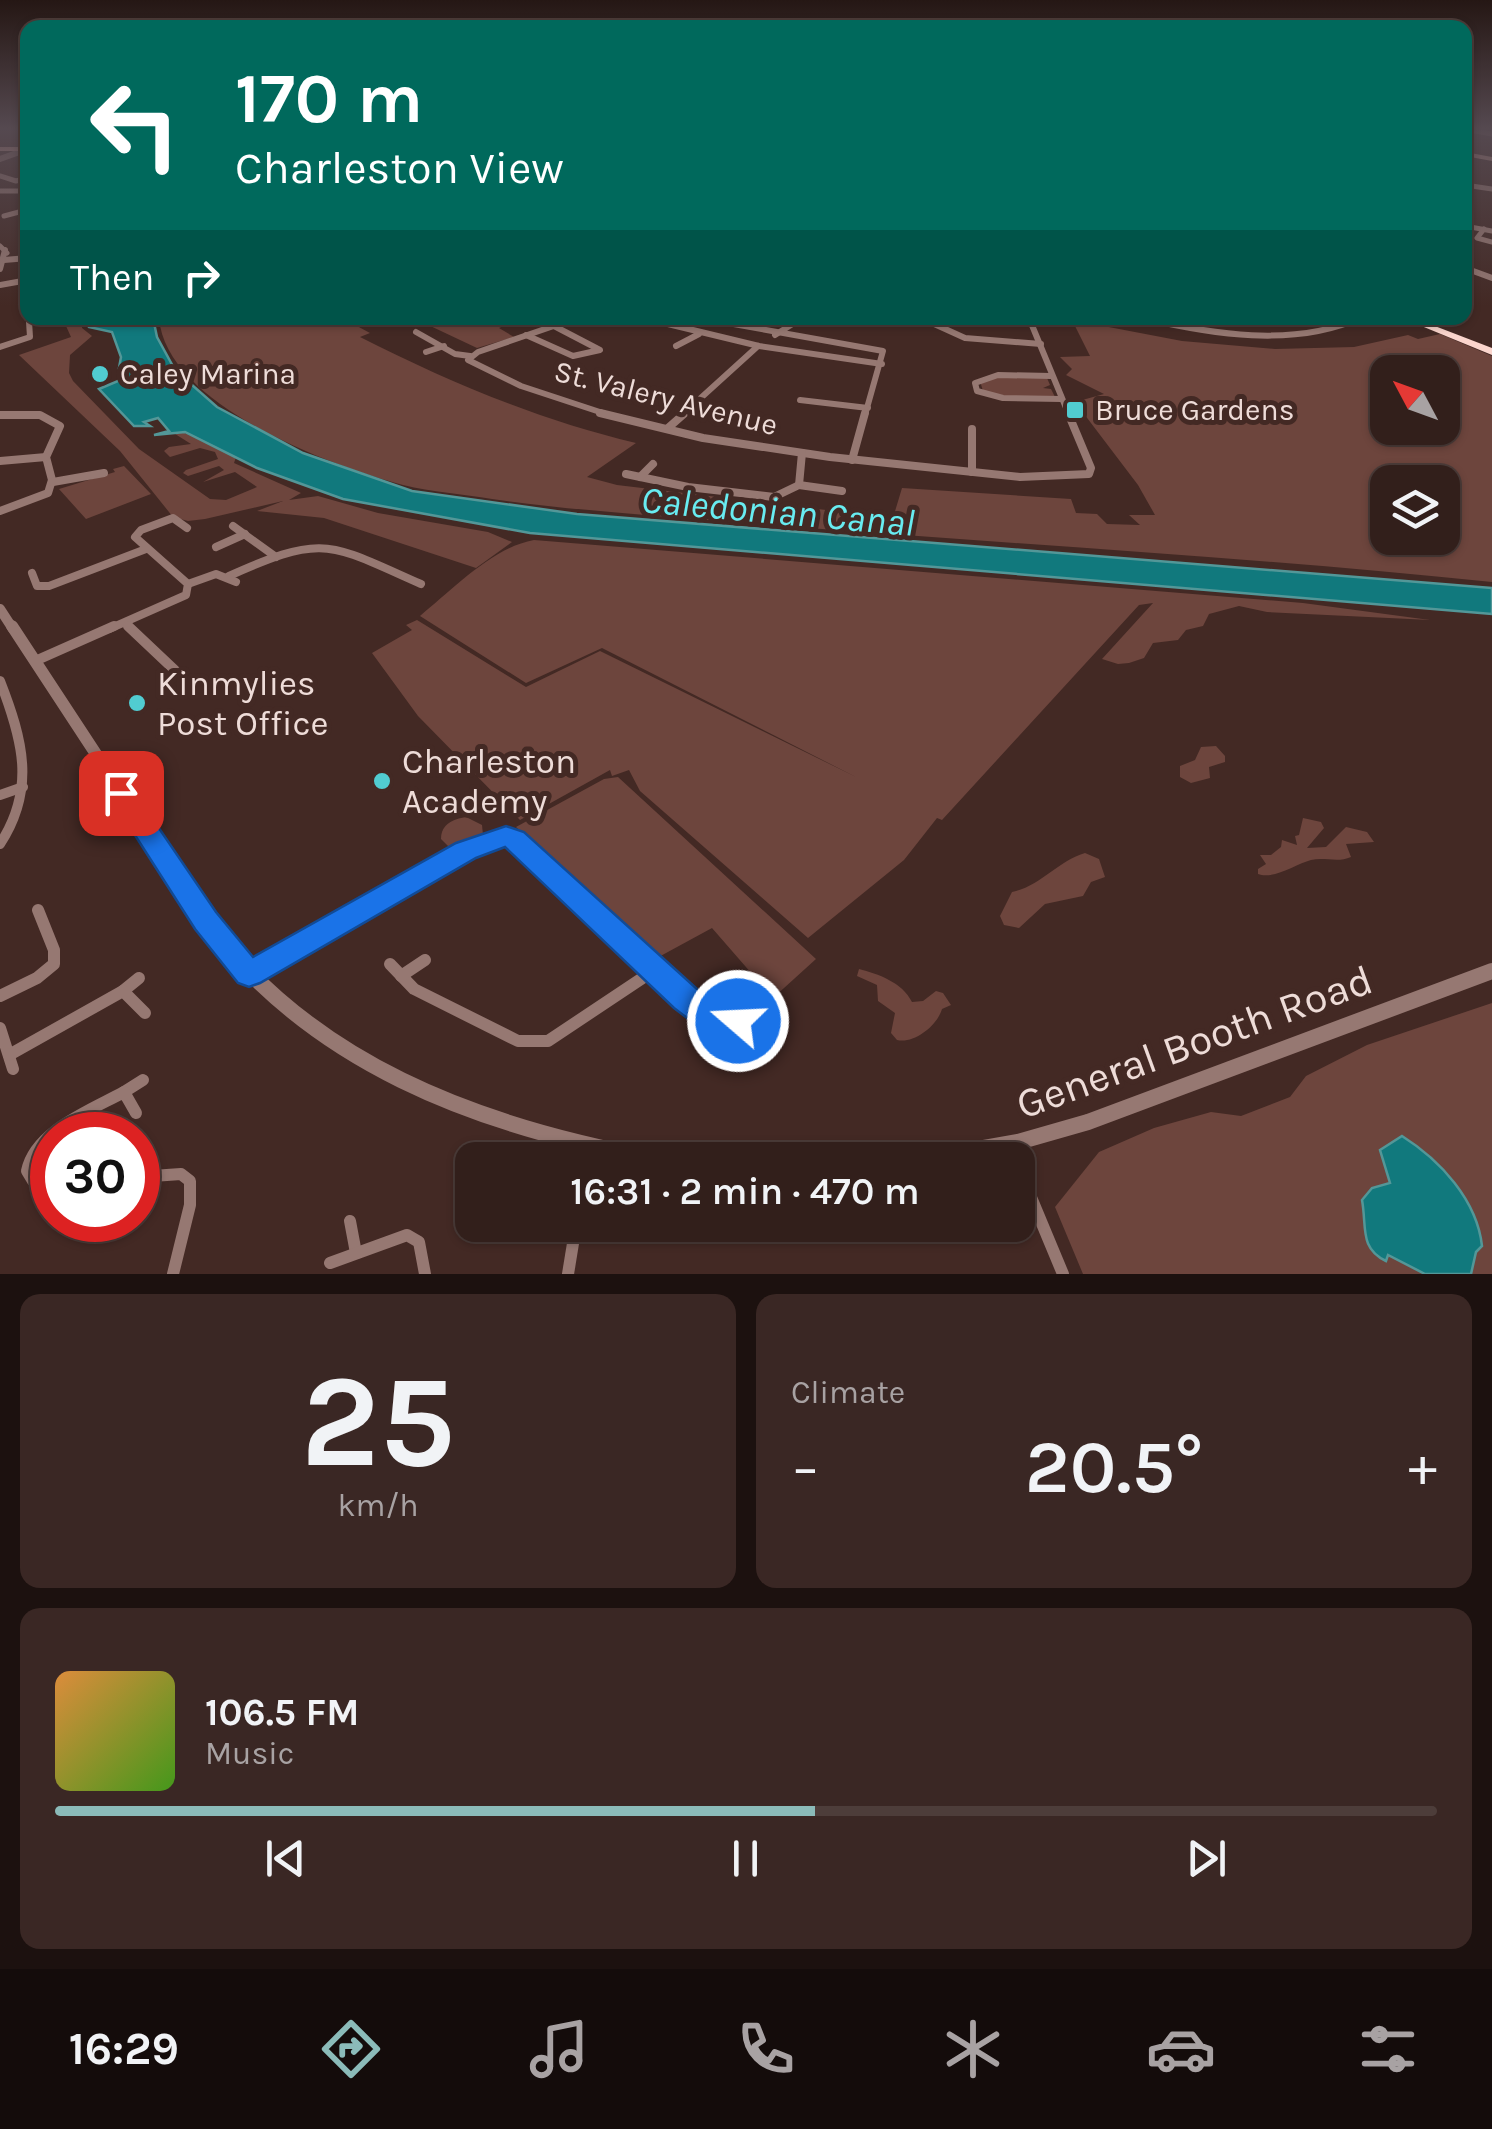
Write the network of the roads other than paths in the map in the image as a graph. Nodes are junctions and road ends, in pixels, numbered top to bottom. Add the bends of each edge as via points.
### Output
1 (19, 212) dead end
2 (1, 213) edge
3 (1488, 230) edge
4 (1492, 242) edge
5 (0, 246) edge
6 (20, 259) edge
7 (4, 260) junction
8 (0, 269) edge
9 (29, 325) edge
10 (557, 325) edge
11 (668, 325) edge
12 (733, 325) edge
13 (791, 325) edge
14 (936, 325) edge
15 (949, 325) edge
16 (1032, 325) edge
17 (1171, 325) edge
18 (1344, 325) edge
19 (1424, 325) edge
20 (554, 326) junction
21 (418, 334) joint
22 (700, 334) junction
23 (776, 334) junction
24 (526, 335) junction
25 (408, 340) dead end
26 (1040, 342) junction
27 (444, 346) junction
28 (676, 346) dead end
29 (758, 346) junction
30 (0, 347) edge
31 (883, 351) joint
32 (426, 352) dead end
33 (1492, 352) edge
34 (469, 357) junction
35 (882, 364) junction
36 (1051, 376) junction
37 (800, 400) dead end
38 (1061, 400) junction
39 (868, 408) junction
40 (0, 415) edge
41 (668, 428) junction
42 (972, 429) dead end
43 (802, 453) junction
44 (46, 457) junction
45 (852, 460) junction
46 (0, 461) edge
47 (653, 464) dead end
48 (104, 472) dead end
49 (972, 472) junction
50 (626, 474) dead end
51 (1089, 474) joint
52 (640, 477) junction
53 (54, 482) junction
54 (799, 485) junction
55 (842, 491) dead end
56 (0, 511) edge
57 (234, 526) dead end
58 (187, 528) dead end
59 (245, 534) junction
60 (216, 546) dead end
61 (146, 549) junction
62 (276, 556) junction
63 (32, 573) dead end
64 (188, 584) junction
65 (421, 584) dead end
66 (0, 609) edge
67 (125, 623) junction
68 (35, 662) junction
69 (182, 677) dead end
70 (0, 681) edge
71 (23, 787) junction
72 (0, 795) edge
73 (0, 844) edge
74 (38, 910) dead end
75 (58, 920) dead end
76 (44, 926) junction
77 (425, 960) dead end
78 (390, 964) dead end
79 (653, 971) junction
80 (1492, 971) edge
81 (249, 974) junction
82 (401, 976) junction
83 (139, 978) dead end
84 (122, 992) junction
85 (0, 996) edge
86 (145, 1013) dead end
87 (719, 1024) dead end
88 (0, 1028) edge
89 (143, 1080) dead end
90 (124, 1092) junction
91 (93, 1112) edge
92 (135, 1112) edge
93 (560, 1142) edge
94 (1035, 1147) edge
95 (160, 1175) edge
96 (1035, 1207) edge
97 (350, 1220) dead end
98 (573, 1242) edge
99 (356, 1253) junction
100 (330, 1263) dead end
101 (173, 1274) edge
102 (425, 1274) edge
103 (568, 1274) edge
104 (1063, 1274) edge

1 - 2 street
3 - 4 street via 1477,241
5 - 7 street via 8,252
6 - 7 street
7 - 8 street
9 - 30 street via 30,336
10 - 20 street
11 - 22 street
12 - 23 street
13 - 23 street
14 - 26 street via 964,338
15 - 26 street via 975,336
16 - 26 street
17 - 18 street via 1304,334
19 - 33 highway
20 - 24 street
20 - 24 street via 600,350 574,357
21 - 25 street
21 - 27 street
22 - 28 street
22 - 29 street
23 - 29 street
23 - 31 street
24 - 34 street
26 - 36 street
27 - 32 street
27 - 34 street
29 - 35 street
29 - 41 street
31 - 35 street
34 - 41 street, St. Valery Avenue via 570,402
35 - 39 street
36 - 38 street
36 - 38 street via 998,375 975,383 978,391 999,398
37 - 39 street
38 - 51 street
39 - 45 street
40 - 44 street via 56,420 60,430
41 - 43 street, St. Valery Avenue
42 - 49 street
43 - 45 street, St. Valery Avenue
43 - 54 street, St. Valery Avenue
44 - 46 street
44 - 53 street
45 - 49 street, St. Valery Avenue
47 - 52 street
48 - 53 street
49 - 51 street, St. Valery Avenue
50 - 52 street
52 - 54 street via 774,497
53 - 56 street via 37,500
54 - 55 street
57 - 59 street
58 - 61 street via 173,518 141,530 136,540
59 - 60 street
59 - 62 street
61 - 63 street via 49,586 38,586
61 - 64 street
62 - 64 street via 232,579 216,574
62 - 65 street via 308,546 332,548
64 - 67 street via 182,598
66 - 68 street
67 - 68 street
67 - 69 street
68 - 81 street via 205,920
70 - 71 street
71 - 72 street
71 - 73 street via 19,811
74 - 76 street
75 - 76 street
76 - 85 street via 54,964
77 - 82 street
78 - 82 street
79 - 81 street via 506,836 485,841
79 - 82 street via 548,1040 533,1043 466,1015
79 - 87 street
80 - 94 street, General Booth Road
81 - 93 street via 342,1048 421,1092
83 - 84 street
84 - 86 street
84 - 88 street via 11,1062
89 - 90 street
90 - 91 street
90 - 92 street
95 - 101 street via 181,1174 190,1181
96 - 104 street
97 - 99 street
98 - 103 street
99 - 100 street
99 - 102 street via 408,1235 418,1242

